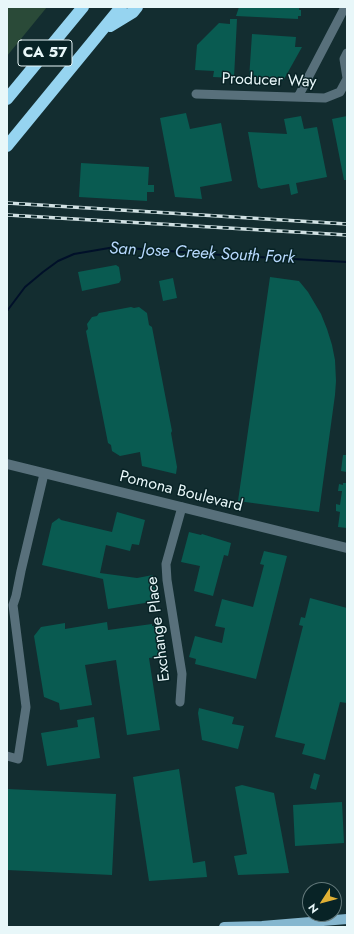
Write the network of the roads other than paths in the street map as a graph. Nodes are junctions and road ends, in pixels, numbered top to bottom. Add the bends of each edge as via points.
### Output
1 (83, 7) edge
2 (121, 7) edge
3 (137, 7) edge
4 (345, 7) edge
5 (102, 31) junction
6 (347, 53) edge
7 (347, 78) edge
8 (196, 94) dead end
9 (298, 97) junction
10 (7, 99) edge
11 (7, 146) edge
12 (7, 464) edge
13 (44, 474) junction
14 (182, 507) junction
15 (347, 548) edge
16 (180, 702) dead end
17 (7, 756) edge
18 (347, 919) edge
19 (262, 926) edge
20 (224, 927) edge
21 (249, 927) edge

1 - 10 highway, CA 57
2 - 5 highway, CA 57
3 - 5 highway
4 - 9 street
5 - 11 highway, CA 57
6 - 7 street via 344,59
7 - 9 street, Producer Way via 340,92 325,98
8 - 9 street, Producer Way
12 - 13 street, Pomona Boulevard
13 - 14 street, Pomona Boulevard
13 - 17 street via 13,606 26,707 18,759
14 - 15 street, Pomona Boulevard
14 - 16 street, Exchange Place via 166,564 182,674
18 - 19 main road
19 - 21 main road
20 - 21 main road

